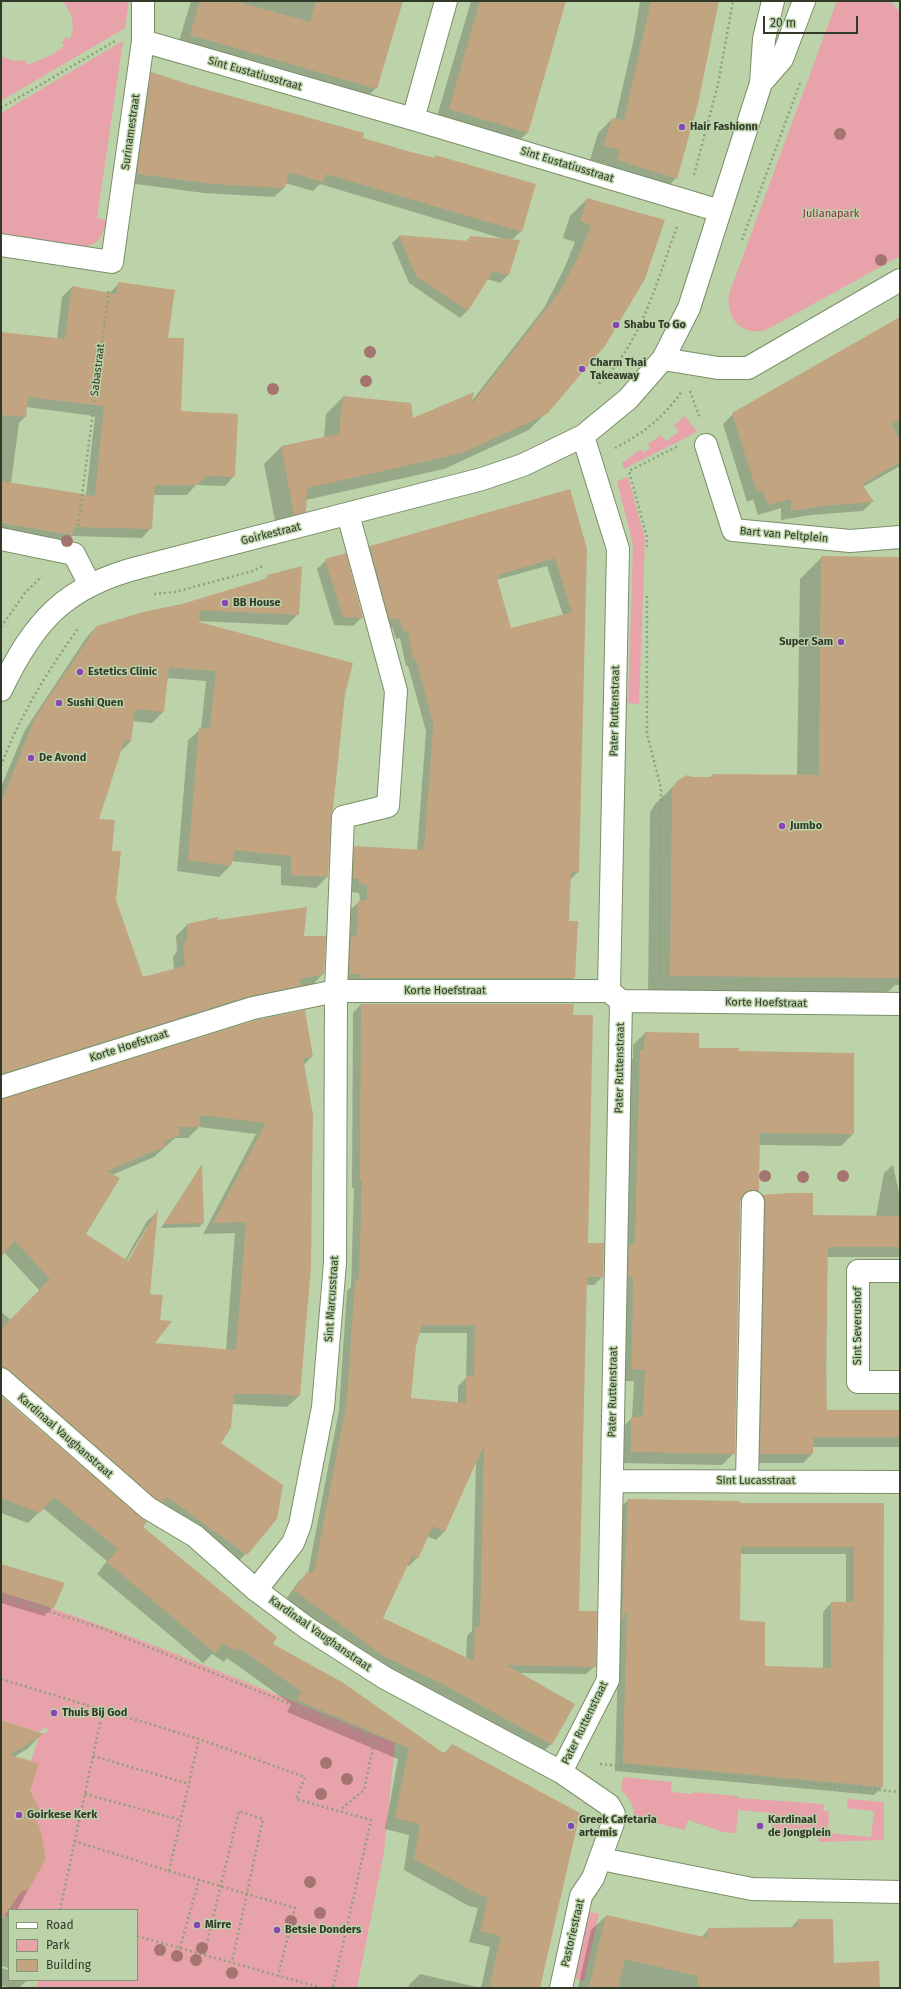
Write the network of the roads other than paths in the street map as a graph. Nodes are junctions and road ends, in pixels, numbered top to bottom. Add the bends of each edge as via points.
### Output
1 (143, 1) edge
2 (446, 1) edge
3 (773, 1) edge
4 (804, 1) edge
5 (143, 33) junction
6 (761, 83) junction
7 (414, 119) junction
8 (720, 211) junction
9 (1, 245) edge
10 (900, 280) edge
11 (664, 359) junction
12 (583, 436) junction
13 (706, 445) dead end
14 (348, 514) junction
15 (900, 536) edge
16 (1, 539) edge
17 (90, 586) junction
18 (1, 690) edge
19 (336, 991) junction
20 (615, 996) junction
21 (900, 1004) edge
22 (1, 1087) edge
23 (753, 1202) dead end
24 (900, 1271) edge
25 (1, 1379) edge
26 (900, 1382) edge
27 (612, 1481) junction
28 (747, 1481) junction
29 (900, 1482) edge
30 (256, 1590) junction
31 (561, 1772) junction
32 (601, 1859) junction
33 (900, 1892) edge
34 (561, 1988) edge

1 - 5 street, Surinamestraat
2 - 7 street
3 - 6 street via 764,39
4 - 6 street via 782,59
5 - 7 street, Sint Eustatiusstraat
5 - 9 street, Surinamestraat via 112,262
6 - 8 street
7 - 8 street, Sint Eustatiusstraat
8 - 11 street via 689,308
10 - 11 street via 748,368 718,368 692,374
11 - 12 street via 628,399
12 - 14 street, Goirkestraat via 523,465 482,479
12 - 20 street, Pater Ruttenstraat via 618,549
13 - 15 street, Bart van Peltplein via 733,530 850,541
14 - 17 street, Goirkestraat via 125,571
14 - 19 street, Sint Marcusstraat via 396,691 388,806 343,817
16 - 17 street via 74,554
17 - 18 street, Goirkestraat via 69,598 47,617 27,642
19 - 20 street, Korte Hoefstraat
19 - 22 street, Korte Hoefstraat via 252,1008
19 - 30 street, Sint Marcusstraat via 335,1264 322,1407 300,1526 293,1543
20 - 21 street, Korte Hoefstraat via 660,1001
20 - 27 street, Pater Ruttenstraat
23 - 28 street
24 - 26 street, Sint Severushof via 858,1271 858,1382
25 - 30 street, Kardinaal Vaughanstraat via 148,1508 195,1536
27 - 28 street, Sint Lucasstraat
27 - 31 street, Pater Ruttenstraat via 608,1680
28 - 29 street, Sint Lucasstraat
30 - 31 street, Kardinaal Vaughanstraat via 307,1628 385,1678
31 - 32 street, Kardinaal Vaughanstraat via 609,1805 614,1814
32 - 33 street via 752,1889
32 - 34 street, Pastoriestraat via 581,1896

